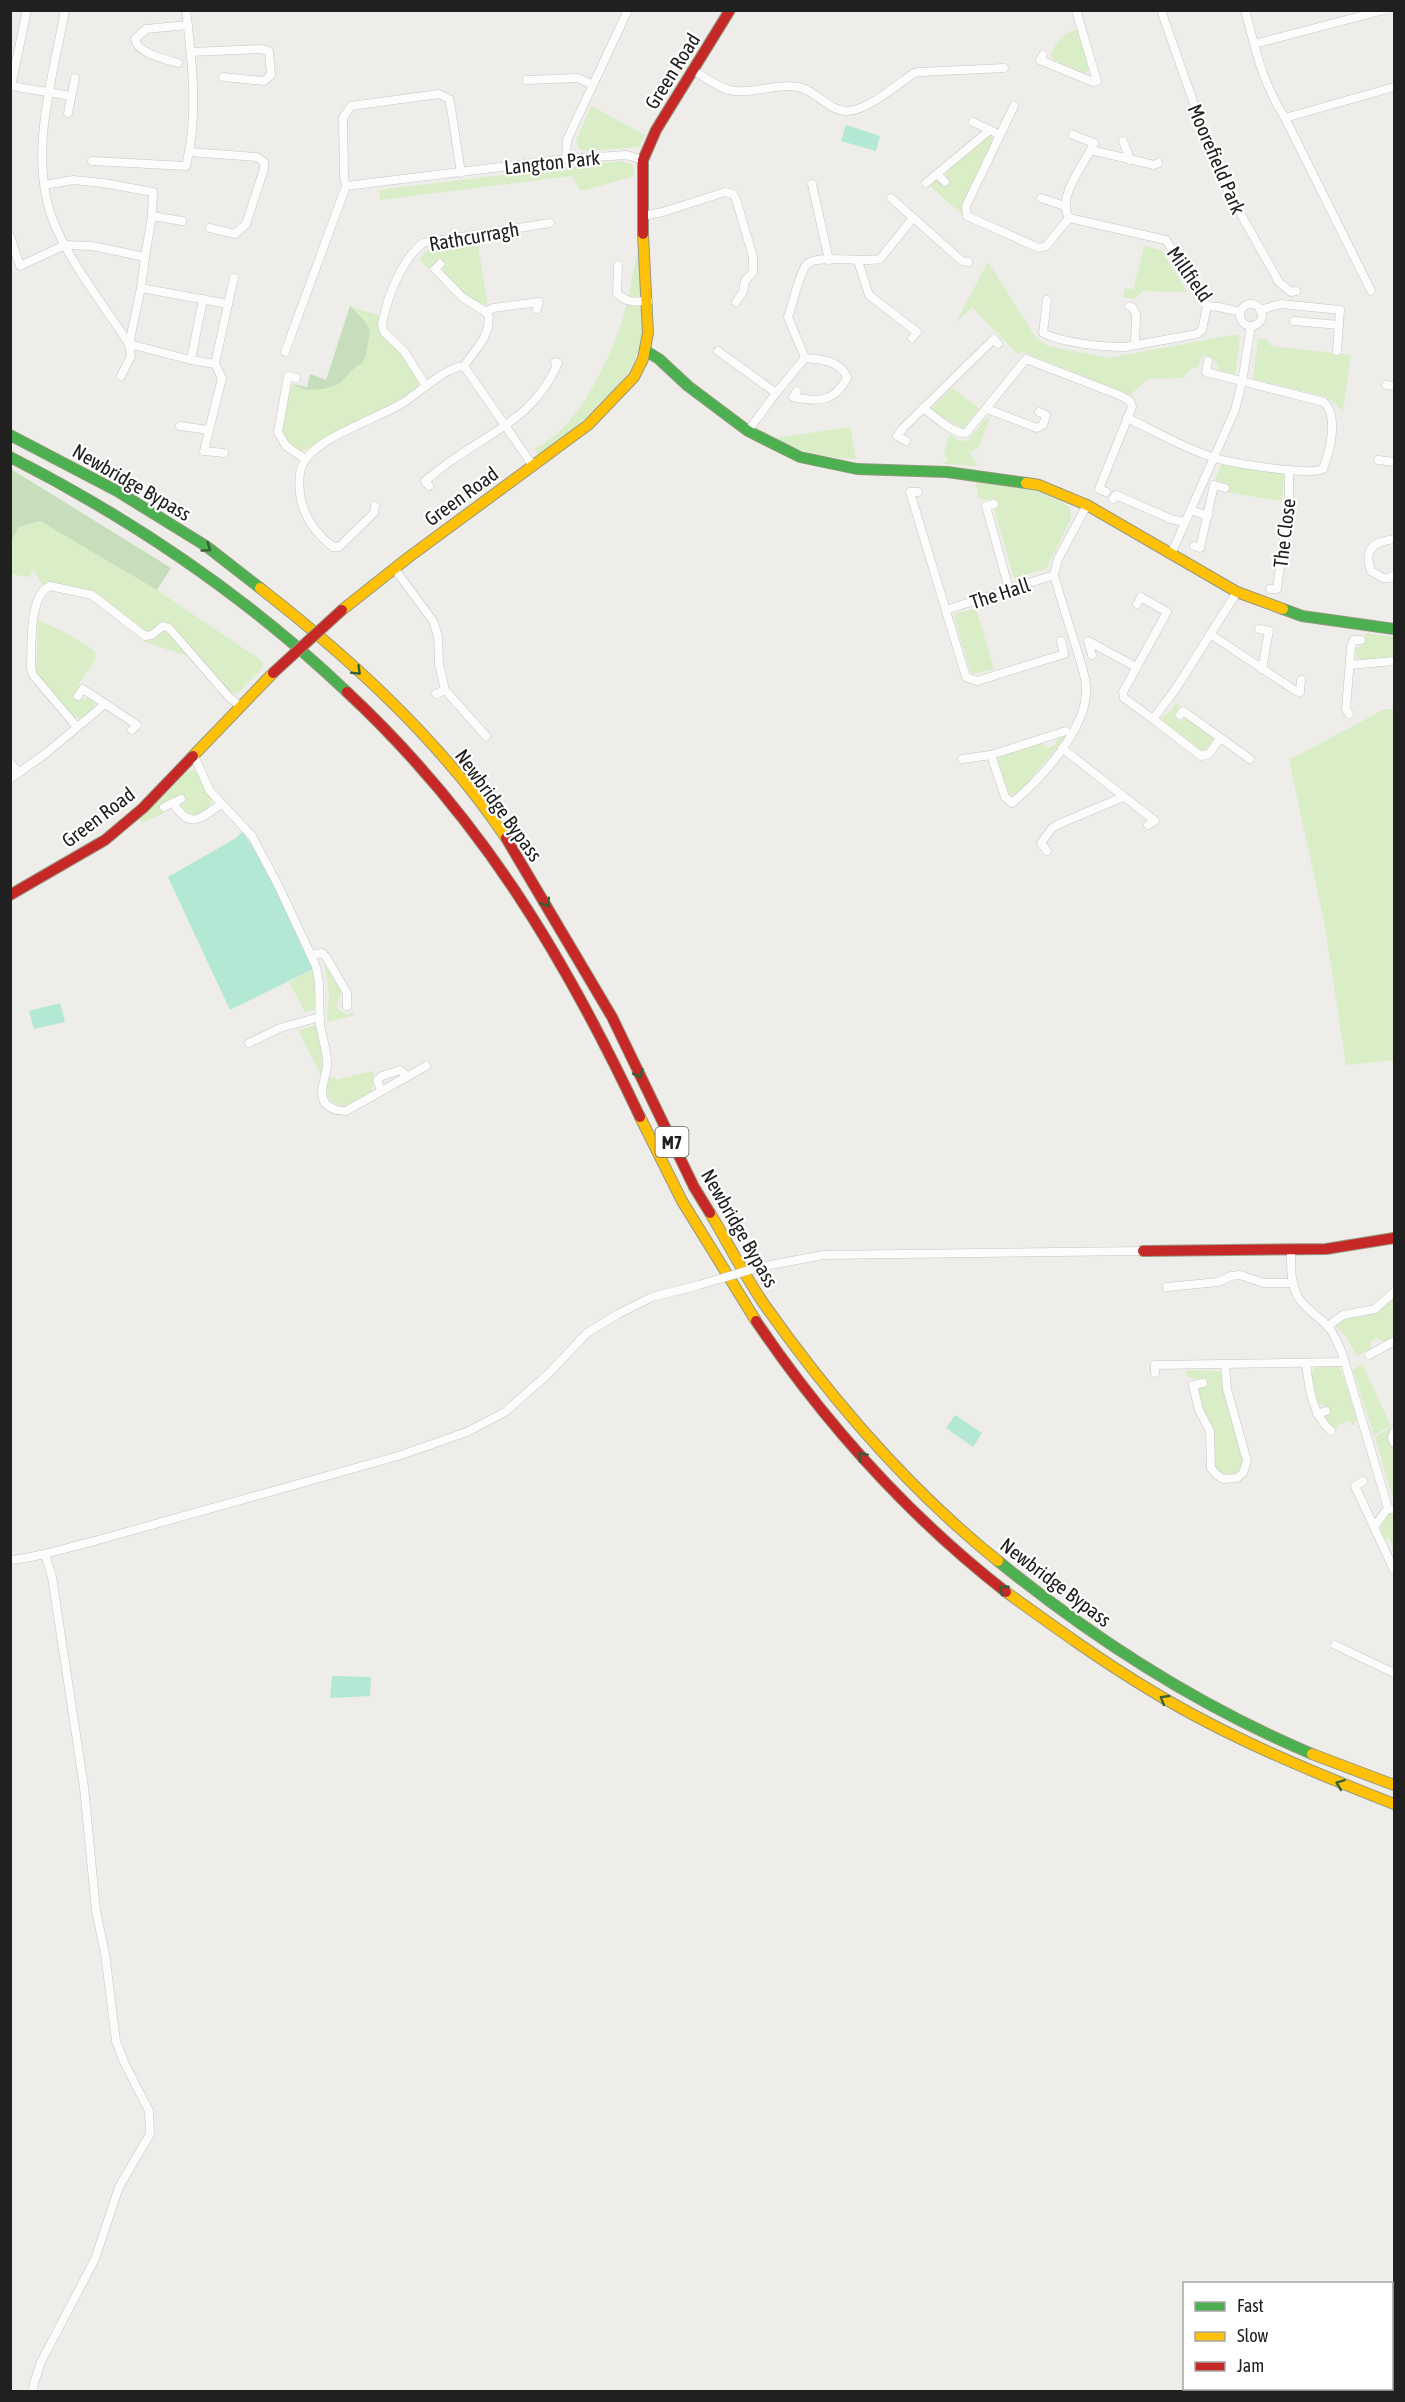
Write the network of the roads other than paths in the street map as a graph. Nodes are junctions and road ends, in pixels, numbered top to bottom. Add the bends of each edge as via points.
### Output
1 (27, 10) edge
2 (65, 10) edge
3 (186, 10) edge
4 (627, 10) edge
5 (730, 10) edge
6 (1076, 10) edge
7 (1161, 10) edge
8 (1245, 10) edge
9 (1384, 10) edge
10 (188, 25) junction
11 (1254, 44) junction
12 (191, 52) junction
13 (1039, 57) dead end
14 (178, 63) dead end
15 (1004, 68) dead end
16 (693, 70) junction
17 (223, 77) dead end
18 (75, 78) dead end
19 (527, 80) dead end
20 (593, 85) junction
21 (1395, 87) edge
22 (11, 89) edge
23 (50, 92) junction
24 (71, 96) junction
25 (1014, 106) dead end
26 (68, 113) dead end
27 (1285, 118) junction
28 (973, 122) dead end
29 (990, 130) junction
30 (1000, 135) junction
31 (1073, 135) dead end
32 (1123, 141) dead end
33 (1091, 150) junction
34 (190, 152) junction
35 (566, 159) junction
36 (643, 159) junction
37 (1130, 160) junction
38 (92, 161) dead end
39 (1158, 163) dead end
40 (461, 173) junction
41 (937, 174) junction
42 (945, 182) dead end
43 (926, 183) dead end
44 (45, 185) junction
45 (346, 186) junction
46 (815, 187) dead end
47 (891, 198) dead end
48 (1041, 198) dead end
49 (1065, 206) junction
50 (152, 216) junction
51 (642, 216) junction
52 (913, 218) junction
53 (1069, 218) junction
54 (183, 221) dead end
55 (550, 223) dead end
56 (210, 228) dead end
57 (10, 236) edge
58 (65, 245) junction
59 (145, 258) junction
60 (829, 260) junction
61 (858, 261) junction
62 (968, 262) dead end
63 (440, 264) dead end
64 (618, 265) dead end
65 (234, 278) dead end
66 (141, 288) junction
67 (1296, 291) dead end
68 (1371, 291) dead end
69 (203, 299) junction
70 (1047, 300) dead end
71 (648, 301) junction
72 (736, 302) dead end
73 (228, 304) junction
74 (1129, 306) dead end
75 (1208, 306) junction
76 (537, 309) dead end
77 (1260, 310) junction
78 (486, 312) junction
79 (1240, 312) junction
80 (1294, 321) dead end
81 (1339, 325) junction
82 (1251, 326) junction
83 (912, 338) dead end
84 (129, 344) junction
85 (998, 344) dead end
86 (1135, 345) junction
87 (646, 351) junction
88 (718, 351) dead end
89 (1337, 351) dead end
90 (285, 352) dead end
91 (805, 358) junction
92 (191, 360) junction
93 (1208, 361) dead end
94 (555, 362) dead end
95 (215, 364) junction
96 (464, 366) junction
97 (121, 376) dead end
98 (296, 378) dead end
99 (1242, 382) junction
100 (426, 386) junction
101 (797, 391) dead end
102 (776, 393) junction
103 (923, 408) junction
104 (987, 409) junction
105 (1039, 412) dead end
106 (1127, 418) junction
107 (180, 426) dead end
108 (505, 428) junction
109 (209, 430) junction
110 (748, 431) junction
111 (10, 435) edge
112 (906, 441) dead end
113 (224, 453) dead end
114 (10, 457) edge
115 (1214, 458) junction
116 (305, 459) junction
117 (1378, 460) dead end
118 (1395, 462) edge
119 (533, 466) junction
120 (1289, 470) junction
121 (425, 481) dead end
122 (1225, 488) dead end
123 (918, 492) dead end
124 (1106, 492) dead end
125 (1113, 499) dead end
126 (994, 504) dead end
127 (1087, 505) junction
128 (375, 506) dead end
129 (1191, 510) junction
130 (1208, 516) junction
131 (1184, 522) junction
132 (1395, 539) edge
133 (1194, 546) dead end
134 (1172, 552) junction
135 (394, 568) junction
136 (1054, 575) junction
137 (1395, 575) edge
138 (1010, 589) junction
139 (1270, 589) dead end
140 (1237, 592) junction
141 (1137, 604) dead end
142 (946, 610) junction
143 (1259, 629) dead end
144 (1395, 629) edge
145 (1210, 633) junction
146 (1361, 640) dead end
147 (1061, 641) dead end
148 (1092, 654) dead end
149 (1395, 661) edge
150 (1350, 664) junction
151 (1136, 668) junction
152 (1263, 669) junction
153 (1301, 680) dead end
154 (445, 690) junction
155 (436, 694) dead end
156 (78, 696) dead end
157 (105, 704) junction
158 (241, 707) junction
159 (1349, 714) dead end
160 (1180, 715) dead end
161 (1152, 719) junction
162 (77, 727) junction
163 (132, 730) dead end
164 (1066, 731) dead end
165 (486, 736) dead end
166 (1220, 738) junction
167 (1062, 748) junction
168 (991, 755) junction
169 (194, 756) junction
170 (962, 759) dead end
171 (1250, 759) dead end
172 (10, 763) edge
173 (19, 773) junction
174 (10, 779) edge
175 (1123, 797) junction
176 (221, 804) junction
177 (164, 807) dead end
178 (1148, 825) dead end
179 (1047, 851) dead end
180 (10, 896) edge
181 (311, 955) junction
182 (346, 1006) dead end
183 (320, 1017) junction
184 (249, 1043) dead end
185 (426, 1066) dead end
186 (407, 1076) junction
187 (381, 1090) junction
188 (1395, 1238) edge
189 (1291, 1249) junction
190 (1143, 1251) joint
191 (1293, 1283) junction
192 (1167, 1287) dead end
193 (1395, 1292) edge
194 (1328, 1326) junction
195 (1395, 1341) edge
196 (1369, 1355) dead end
197 (1344, 1362) junction
198 (1306, 1364) junction
199 (1225, 1365) junction
200 (1155, 1373) dead end
201 (1203, 1383) dead end
202 (1326, 1411) dead end
203 (1317, 1414) junction
204 (1331, 1431) dead end
205 (1395, 1432) edge
206 (1395, 1443) edge
207 (1363, 1481) dead end
208 (1391, 1509) edge
209 (1374, 1527) junction
210 (45, 1554) junction
211 (10, 1560) edge
212 (1395, 1570) edge
213 (1335, 1645) dead end
214 (1395, 1673) edge
215 (1395, 1785) edge
216 (1395, 1804) edge
217 (33, 2391) edge

1 - 22 street
2 - 23 street
3 - 10 street
4 - 20 street
5 - 16 main road, Green Road
6 - 13 street via 1097,81
7 - 67 street, Moorefield Park via 1229,193 1279,282 1291,292
8 - 11 street
9 - 11 street
10 - 12 street
10 - 14 street via 146,29 135,39 144,51
11 - 27 street via 1270,94
12 - 17 street via 269,51 271,75 264,81
12 - 34 street via 194,73
15 - 16 street via 920,72 867,105 846,111 835,109 799,87 727,90
16 - 36 main road, Green Road
18 - 24 street
19 - 20 street via 578,78
20 - 35 street via 567,140
21 - 27 street
22 - 23 street
23 - 24 street
23 - 44 street via 42,154
24 - 26 street
25 - 30 street
27 - 68 street
28 - 29 street
29 - 30 street
29 - 41 street
30 - 53 street via 966,206 967,216 1038,248 1046,246
31 - 33 street via 1094,143
32 - 37 street
33 - 37 street
33 - 49 street via 1074,178
34 - 38 street via 186,166
34 - 56 street via 257,157 264,162 246,224 235,234
35 - 36 street, Langton Park via 626,155
35 - 40 street, Langton Park
36 - 51 main road, Green Road
37 - 39 street
40 - 45 street, Langton Park
40 - 45 street via 449,99 439,94 416,96 360,103 346,111
41 - 42 street
41 - 43 street
44 - 50 street via 73,180 153,192
44 - 58 street via 49,209
45 - 90 street
46 - 60 street
47 - 52 street
48 - 49 street
49 - 53 street
50 - 54 street
50 - 59 street
51 - 71 main road, Green Road
51 - 72 street via 731,193 753,257 753,272
52 - 61 street via 880,259
52 - 62 street
53 - 75 street, Millfield via 1166,240
55 - 100 street, Rathcurragh via 423,243 411,256 382,325 384,332 405,351
57 - 58 street via 20,266
58 - 59 street via 92,246
58 - 84 street
59 - 66 street
60 - 61 street
60 - 91 street via 814,260 805,266 788,316
61 - 83 street via 867,291 917,332
63 - 78 street, Rathcurragh via 435,269 452,288
64 - 71 street via 619,296 635,302
65 - 73 street
66 - 69 street
66 - 84 street
69 - 73 street
69 - 92 street
70 - 86 street via 1042,331 1045,335 1114,347
71 - 87 main road, Green Road
73 - 95 street
74 - 86 street via 1136,314
75 - 79 street, Millfield
75 - 86 street via 1199,333
76 - 78 street via 539,302
77 - 79 street via 1250,304
77 - 81 street via 1281,304 1340,310
77 - 82 street via 1260,320
78 - 96 street via 488,328
79 - 82 street via 1242,321
80 - 81 street
81 - 89 street
82 - 99 street
84 - 92 street
84 - 97 street via 130,356
85 - 103 street via 994,339
87 - 110 main road
87 - 119 main road, Green Road via 634,377 599,416
88 - 102 street
91 - 101 street via 832,363 843,369 847,378 821,401 793,397
91 - 102 street
92 - 95 street
93 - 99 street, The Close via 1206,372
94 - 108 street via 558,363 553,375 535,400
95 - 109 street via 222,378
96 - 100 street
96 - 108 street
98 - 116 street via 288,376 278,432 286,446
99 - 115 street via 1235,410
99 - 120 street, The Close via 1324,402 1330,407 1332,426 1323,470
100 - 116 street via 391,410 337,436
102 - 110 street
103 - 104 street via 962,434
103 - 112 street via 897,436
104 - 105 street via 1037,428 1043,425 1046,415
104 - 106 street via 1026,358 1130,401 1132,408
106 - 115 street, The Close
106 - 124 street via 1099,489
107 - 109 street
108 - 119 street
108 - 121 street
109 - 113 street via 204,451
110 - 127 main road via 800,457 856,469 947,472 1039,485
111 -> 215 main road, Newbridge Bypass / M7 via 117,491 206,546 323,638 456,771 505,836 558,923 612,1017 694,1187 763,1302 831,1394 908,1481 974,1542 1056,1608 1130,1659 1270,1736
216 -> 114 main road, Newbridge Bypass / M7 via 1266,1753 1117,1671 1002,1589 904,1501 816,1403 749,1312 679,1195 571,978 489,851 436,785 347,691 251,608 140,529
115 - 120 street, The Close
115 - 129 street
116 - 128 street via 299,480 306,517 333,547 339,547 374,513
117 - 118 street
119 - 135 main road, Green Road
120 - 139 street, The Close via 1289,503 1277,589
122 - 130 street via 1214,485
123 - 142 street via 910,492
125 - 131 street via 1116,495
126 - 138 street via 986,506
127 - 134 main road
127 - 136 street via 1058,559
129 - 130 street
129 - 131 street
130 - 133 street via 1200,548
131 - 134 street
132 - 137 street via 1376,543 1369,557 1371,571 1377,576
134 - 140 main road
135 - 154 street via 433,621
135 - 158 main road, Green Road, bridge via 342,610
136 - 138 street, The Hall
136 - 167 street via 1086,684 1083,712
138 - 142 street, The Hall
140 - 144 main road via 1302,616
140 - 145 street
141 - 151 street via 1141,597 1167,615
142 - 147 street via 961,666 971,680 1064,654
143 - 152 street via 1269,631
145 - 152 street
145 - 161 street
146 - 150 street via 1354,640
148 - 151 street via 1088,641
149 - 150 street
150 - 159 street via 1346,709
151 - 161 street via 1123,692 1124,698
152 - 153 street via 1300,692
154 - 155 street
154 - 165 street
156 - 157 street via 83,689
157 - 162 street
157 - 163 street via 137,724
158 - 162 street via 169,628 164,626 145,636 92,595 50,586 35,604 31,668
158 - 169 main road, Green Road
160 - 166 street via 1183,711
161 - 166 street via 1201,756 1209,754
162 - 173 street
164 - 168 street via 1048,740
166 - 171 street
167 - 168 street via 1012,803 1005,797
167 - 175 street
168 - 170 street
169 - 176 street via 210,791
169 - 180 main road, Green Road via 105,840
172 - 173 street
173 - 174 street
175 - 178 street via 1155,820
175 - 179 street via 1052,828 1041,843
176 - 177 street via 191,821 184,819 177,801
176 - 181 street via 252,836
181 - 182 street via 322,953 326,957 346,993
181 - 183 street via 320,977
183 - 184 street via 280,1028
183 - 187 street via 327,1062 322,1088 326,1104 346,1111
185 - 186 street
186 - 187 street
186 - 187 street via 400,1070 382,1076 377,1080
188 - 189 main road via 1326,1249
189 - 190 main road
189 - 191 street
190 - 210 street, bridge via 823,1255 760,1267 652,1297 618,1314 587,1333 505,1413 467,1432 398,1456
191 - 192 street via 1264,1283 1240,1275 1218,1282
191 - 194 street via 1306,1308
193 - 194 street via 1375,1309 1343,1315
194 - 197 street
195 - 196 street via 1377,1346
197 - 198 street
197 - 208 street
198 - 199 street
198 - 203 street
199 - 200 street via 1155,1365
199 - 201 street via 1227,1389 1247,1461 1237,1478 1223,1479 1211,1468 1210,1431 1199,1410 1193,1384
202 - 203 street
203 - 204 street
205 - 206 street
207 - 209 street via 1355,1486
208 - 209 street
209 - 212 street
210 - 211 street
210 - 217 street via 52,1577 82,1776 96,1911 116,2041 149,2111 151,2125 150,2134 112,2202 95,2259 41,2362
213 - 214 street

